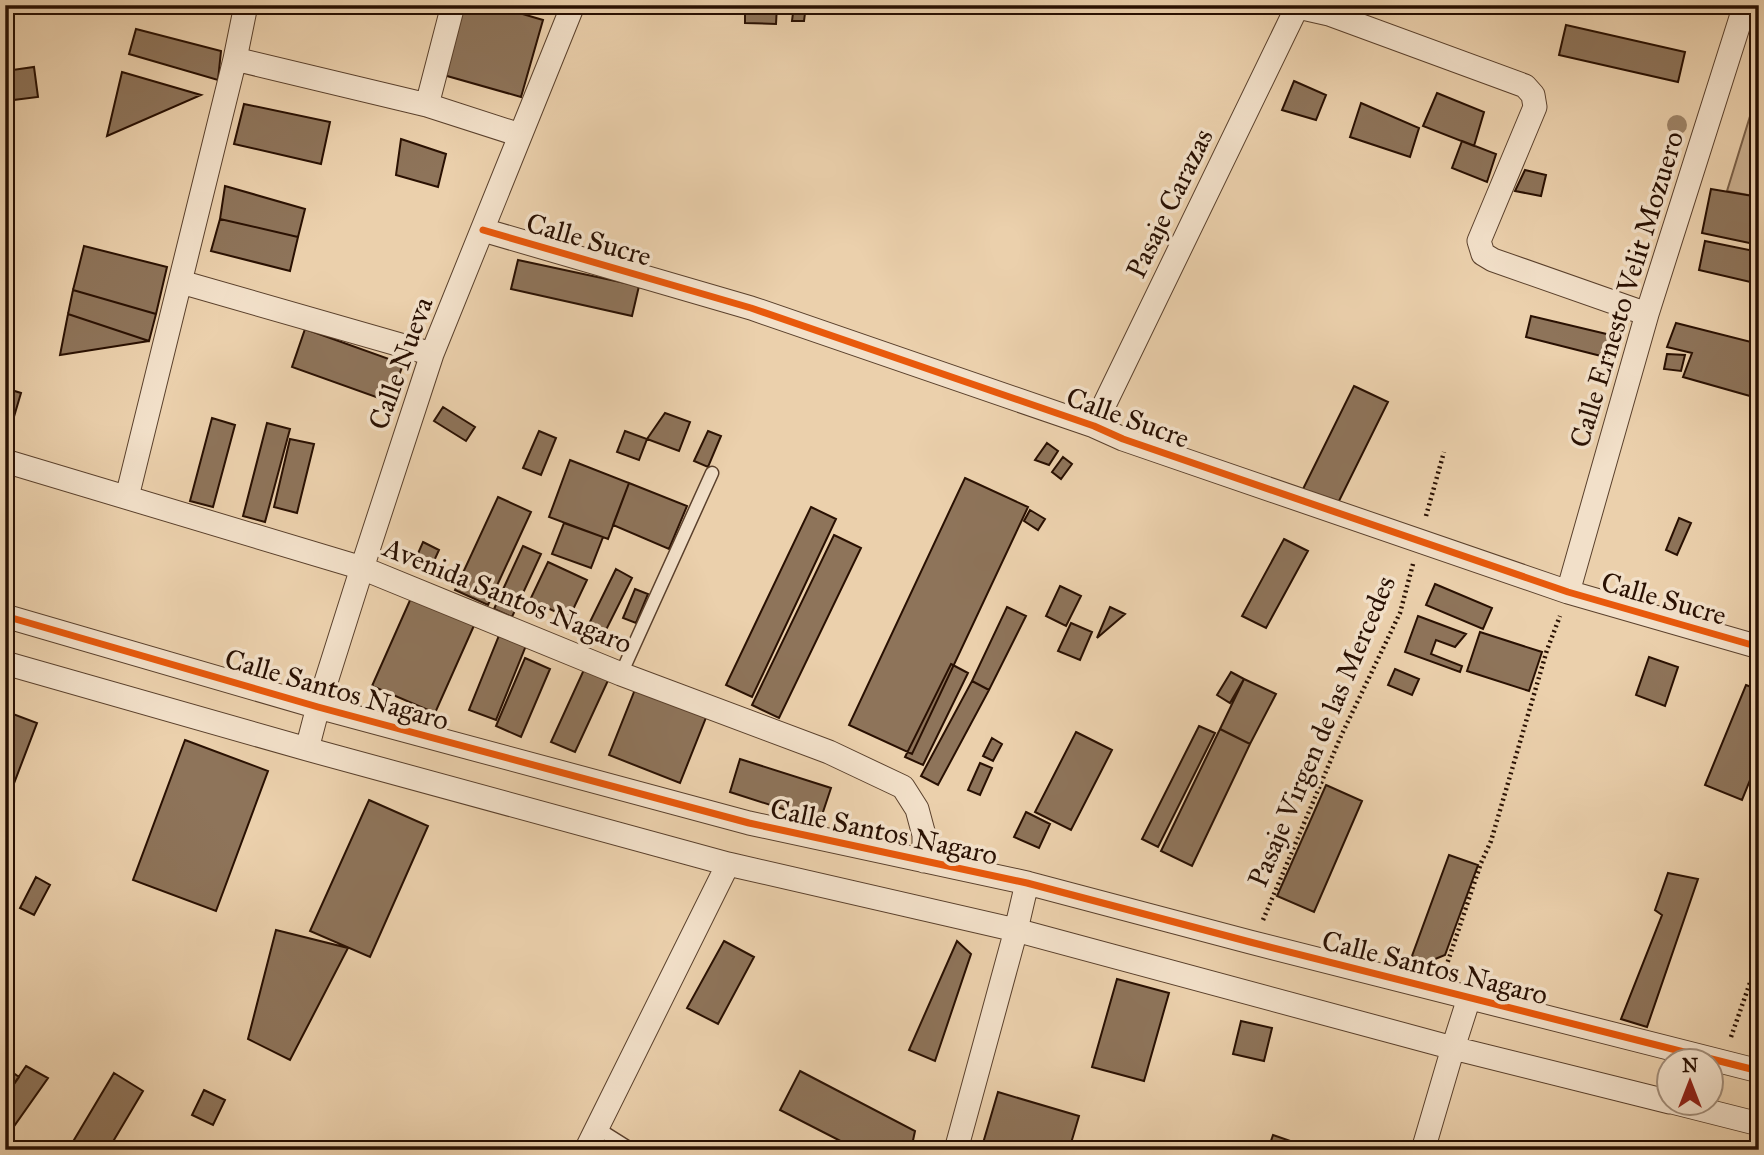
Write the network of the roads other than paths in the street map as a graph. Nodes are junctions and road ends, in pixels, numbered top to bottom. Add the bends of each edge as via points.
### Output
1 (246, 5) edge
2 (453, 5) edge
3 (573, 5) edge
4 (1745, 5) edge
5 (1298, 6) edge
6 (235, 59) junction
7 (426, 105) junction
8 (520, 135) junction
9 (483, 230) junction
10 (181, 282) junction
11 (1647, 314) junction
12 (432, 354) junction
13 (1094, 426) junction
14 (5, 461) edge
15 (712, 473) dead end
16 (127, 497) junction
17 (362, 568) junction
18 (1568, 592) junction
19 (5, 617) edge
20 (1759, 647) edge
21 (5, 663) edge
22 (621, 674) junction
23 (318, 707) junction
24 (307, 749) junction
25 (924, 861) junction
26 (728, 864) junction
27 (1027, 883) junction
28 (1017, 930) junction
29 (1469, 998) junction
30 (1452, 1048) junction
31 (1759, 1070) edge
32 (1656, 1098) edge
33 (1726, 1116) edge
34 (1759, 1124) edge
35 (597, 1128) junction
36 (586, 1150) edge
37 (632, 1150) edge
38 (956, 1150) edge
39 (1423, 1150) edge

1 - 6 street
2 - 7 street
3 - 8 street, Calle Nueva
4 - 11 street, Calle Ernesto Velit Mozuero
5 - 11 street via 1525,86 1535,107 1479,241 1483,254
5 - 13 street, Pasaje Carazas
6 - 7 street
6 - 10 street
7 - 8 street
8 - 9 street, Calle Nueva
9 - 12 street, Calle Nueva
9 - 13 street, Calle Sucre via 751,308
10 - 12 street
10 - 16 street
11 - 18 street, Calle Ernesto Velit Mozuero
12 - 17 street, Calle Nueva
13 - 18 street, Calle Sucre
14 - 16 street, Avenida Santos Nagaro
15 - 22 lane
16 - 17 street, Avenida Santos Nagaro
17 - 22 street, Avenida Santos Nagaro
17 - 23 street, Calle Nueva
18 - 20 street, Calle Sucre
19 - 23 street, Calle Santos Nagaro
21 - 24 street
22 - 25 street, Avenida Santos Nagaro via 829,752 903,787 917,809
23 - 24 street, Calle Nueva
23 - 25 street, Calle Santos Nagaro via 749,823
24 - 26 street
25 - 27 street, Calle Santos Nagaro
26 - 28 street
26 - 35 street
27 - 28 street
27 - 29 street, Calle Santos Nagaro
28 - 30 street
28 - 38 street
29 - 30 street
29 - 31 street, Calle Santos Nagaro
30 - 32 street
30 - 39 street
33 - 34 street
35 - 36 street
35 - 37 lane

